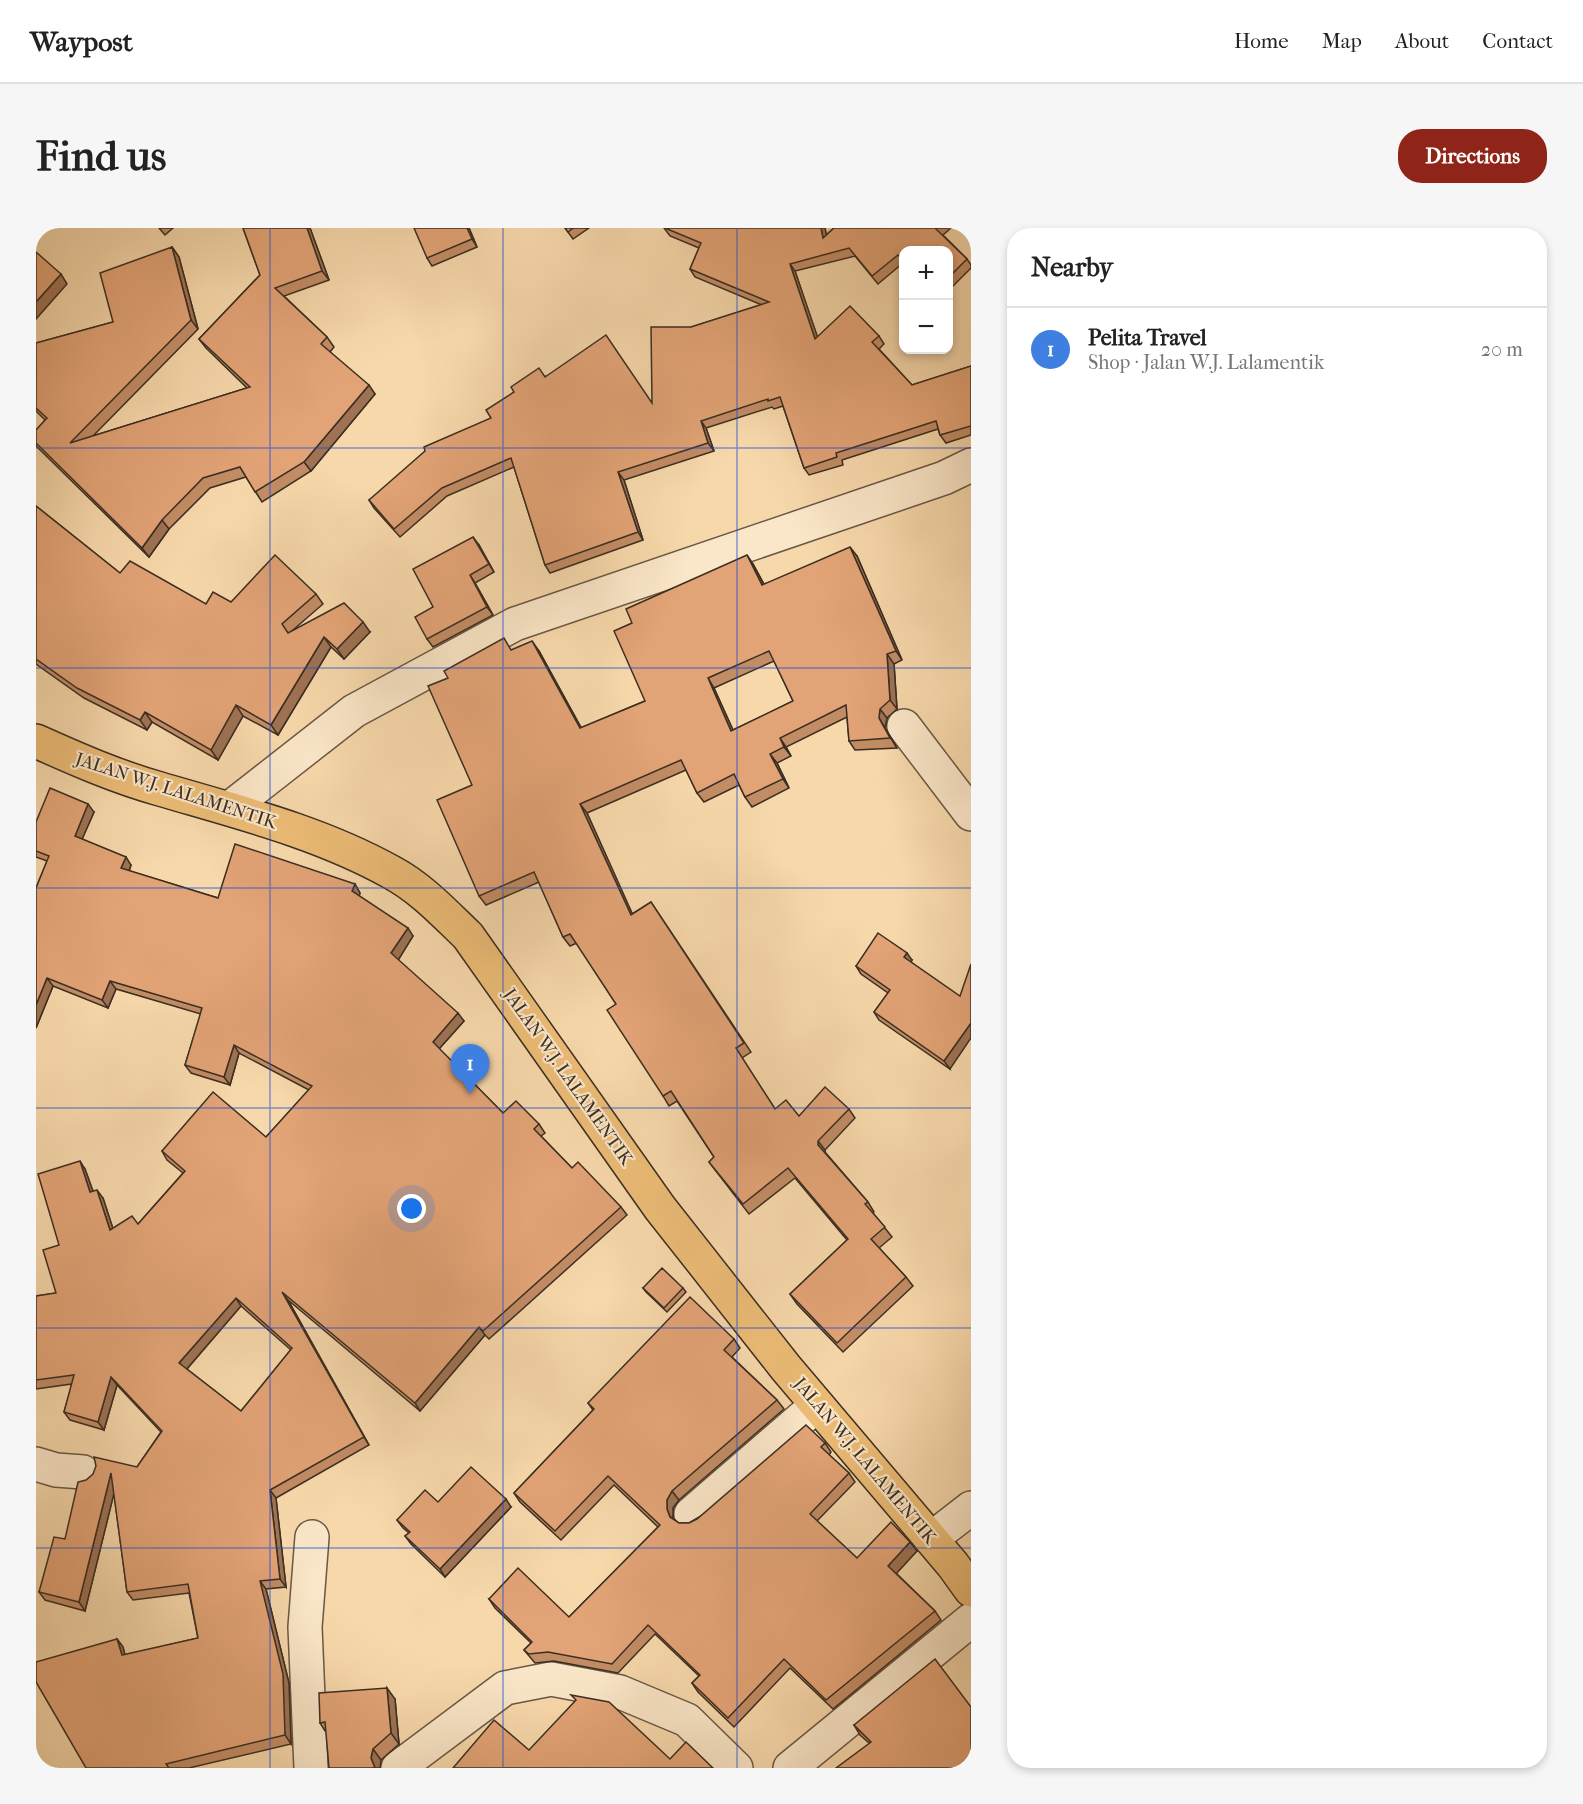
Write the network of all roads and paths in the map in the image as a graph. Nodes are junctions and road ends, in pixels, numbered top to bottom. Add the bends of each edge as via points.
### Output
1 (971, 465) edge
2 (904, 726) dead end
3 (36, 741) edge
4 (230, 808) junction
5 (971, 814) edge
6 (817, 1405) junction
7 (36, 1464) edge
8 (83, 1472) dead end
9 (971, 1508) edge
10 (691, 1514) dead end
11 (312, 1537) dead end
12 (931, 1539) junction
13 (971, 1590) edge
14 (971, 1620) edge
15 (310, 1768) edge
16 (398, 1768) edge
17 (736, 1768) edge
18 (790, 1768) edge

1 - 4 street via 944,478 515,624 354,711
2 - 5 street
3 - 4 main road, JALAN W.J. LALAMENTIK via 158,788
4 - 6 main road, JALAN W.J. LALAMENTIK via 355,854 393,873 430,899 468,936 660,1208
6 - 10 street
6 - 12 main road, JALAN W.J. LALAMENTIK
7 - 8 street
9 - 12 street
11 - 15 street via 305,1627
12 - 13 main road, JALAN W.J. LALAMENTIK
14 - 18 street
16 - 17 street via 505,1688 550,1679 620,1692 687,1720

